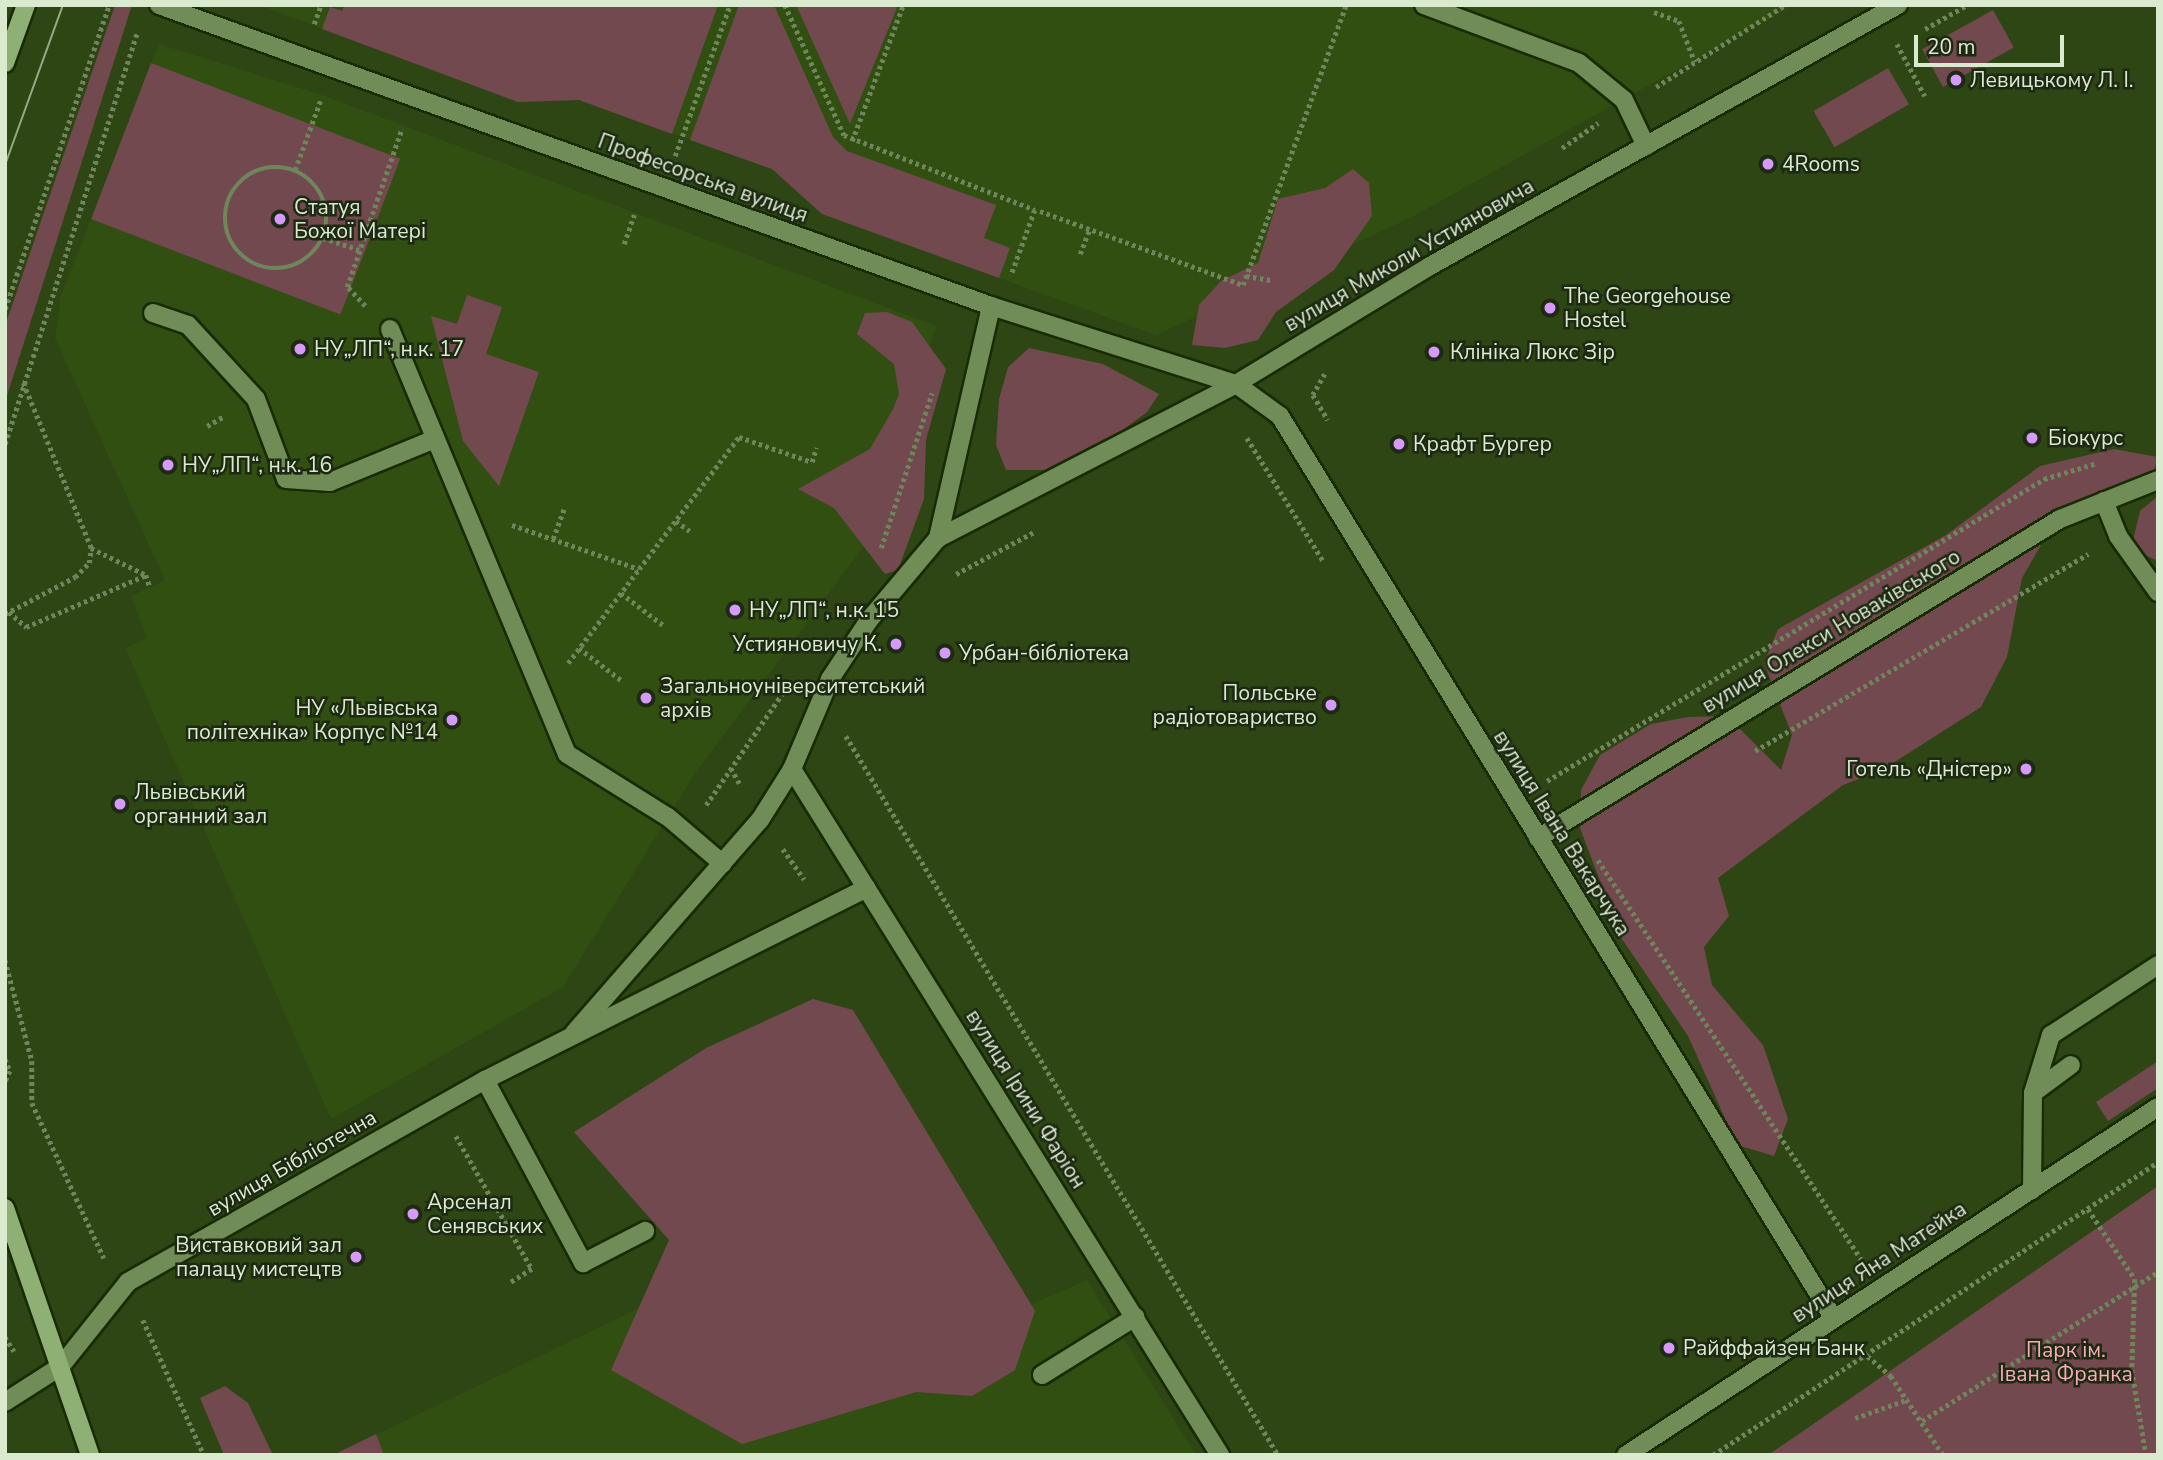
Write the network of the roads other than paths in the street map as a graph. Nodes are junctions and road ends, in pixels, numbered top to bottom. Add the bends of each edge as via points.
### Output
1 (26, 5) edge
2 (159, 5) edge
3 (1424, 5) edge
4 (1891, 10) edge
5 (5, 63) edge
6 (1646, 146) junction
7 (991, 306) junction
8 (153, 313) dead end
9 (390, 329) dead end
10 (1236, 384) junction
11 (435, 439) junction
12 (2158, 481) edge
13 (2105, 501) junction
14 (938, 538) junction
15 (2158, 592) edge
16 (792, 769) junction
17 (1538, 838) junction
18 (723, 864) junction
19 (866, 888) junction
20 (2158, 965) edge
21 (574, 1033) junction
22 (2071, 1065) dead end
23 (485, 1080) junction
24 (2033, 1093) junction
25 (2158, 1107) edge
26 (2032, 1190) junction
27 (5, 1208) edge
28 (645, 1231) dead end
29 (1135, 1317) junction
30 (1834, 1319) junction
31 (61, 1366) junction
32 (1042, 1375) dead end
33 (5, 1402) edge
34 (90, 1455) edge
35 (1220, 1455) edge
36 (1626, 1455) edge

1 - 5 main road
2 - 7 street, Професорська вулиця
3 - 6 street via 1579,64 1624,100
4 - 6 street, вулиця Миколи Устияновича
6 - 10 street, вулиця Миколи Устияновича
7 - 10 street, Професорська вулиця
7 - 14 street, вулиця Миколи Устияновича
8 - 11 street via 188,325 256,399 286,479 330,482
9 - 11 street
10 - 14 street, вулиця Миколи Устияновича
10 - 17 street, вулиця Івана Вакарчука via 1280,416
11 - 18 street via 567,754 688,833
12 - 13 street, вулиця Олекси Новаківського
13 - 15 street via 2118,536
13 - 17 street, вулиця Олекси Новаківського via 2060,519
14 - 16 street, вулиця Миколи Устияновича via 869,620 830,679
16 - 18 street, вулиця Бібліотечна
16 - 19 street, вулиця Ірини Фаріон
17 - 30 street, вулиця Івана Вакарчука
18 - 21 street, вулиця Бібліотечна
19 - 21 street, вулиця Бібліотечна
19 - 29 street, вулиця Ірини Фаріон
20 - 24 street via 2052,1035
21 - 23 street, вулиця Бібліотечна
22 - 24 street
23 - 28 street via 583,1263
23 - 31 street, вулиця Бібліотечна via 128,1282
24 - 26 street
25 - 26 street, вулиця Яна Матейка
26 - 30 street, вулиця Яна Матейка
27 - 31 main road
29 - 32 street
29 - 35 street, вулиця Ірини Фаріон
30 - 36 street, вулиця Яна Матейка
31 - 33 street, вулиця Бібліотечна
31 - 34 main road

